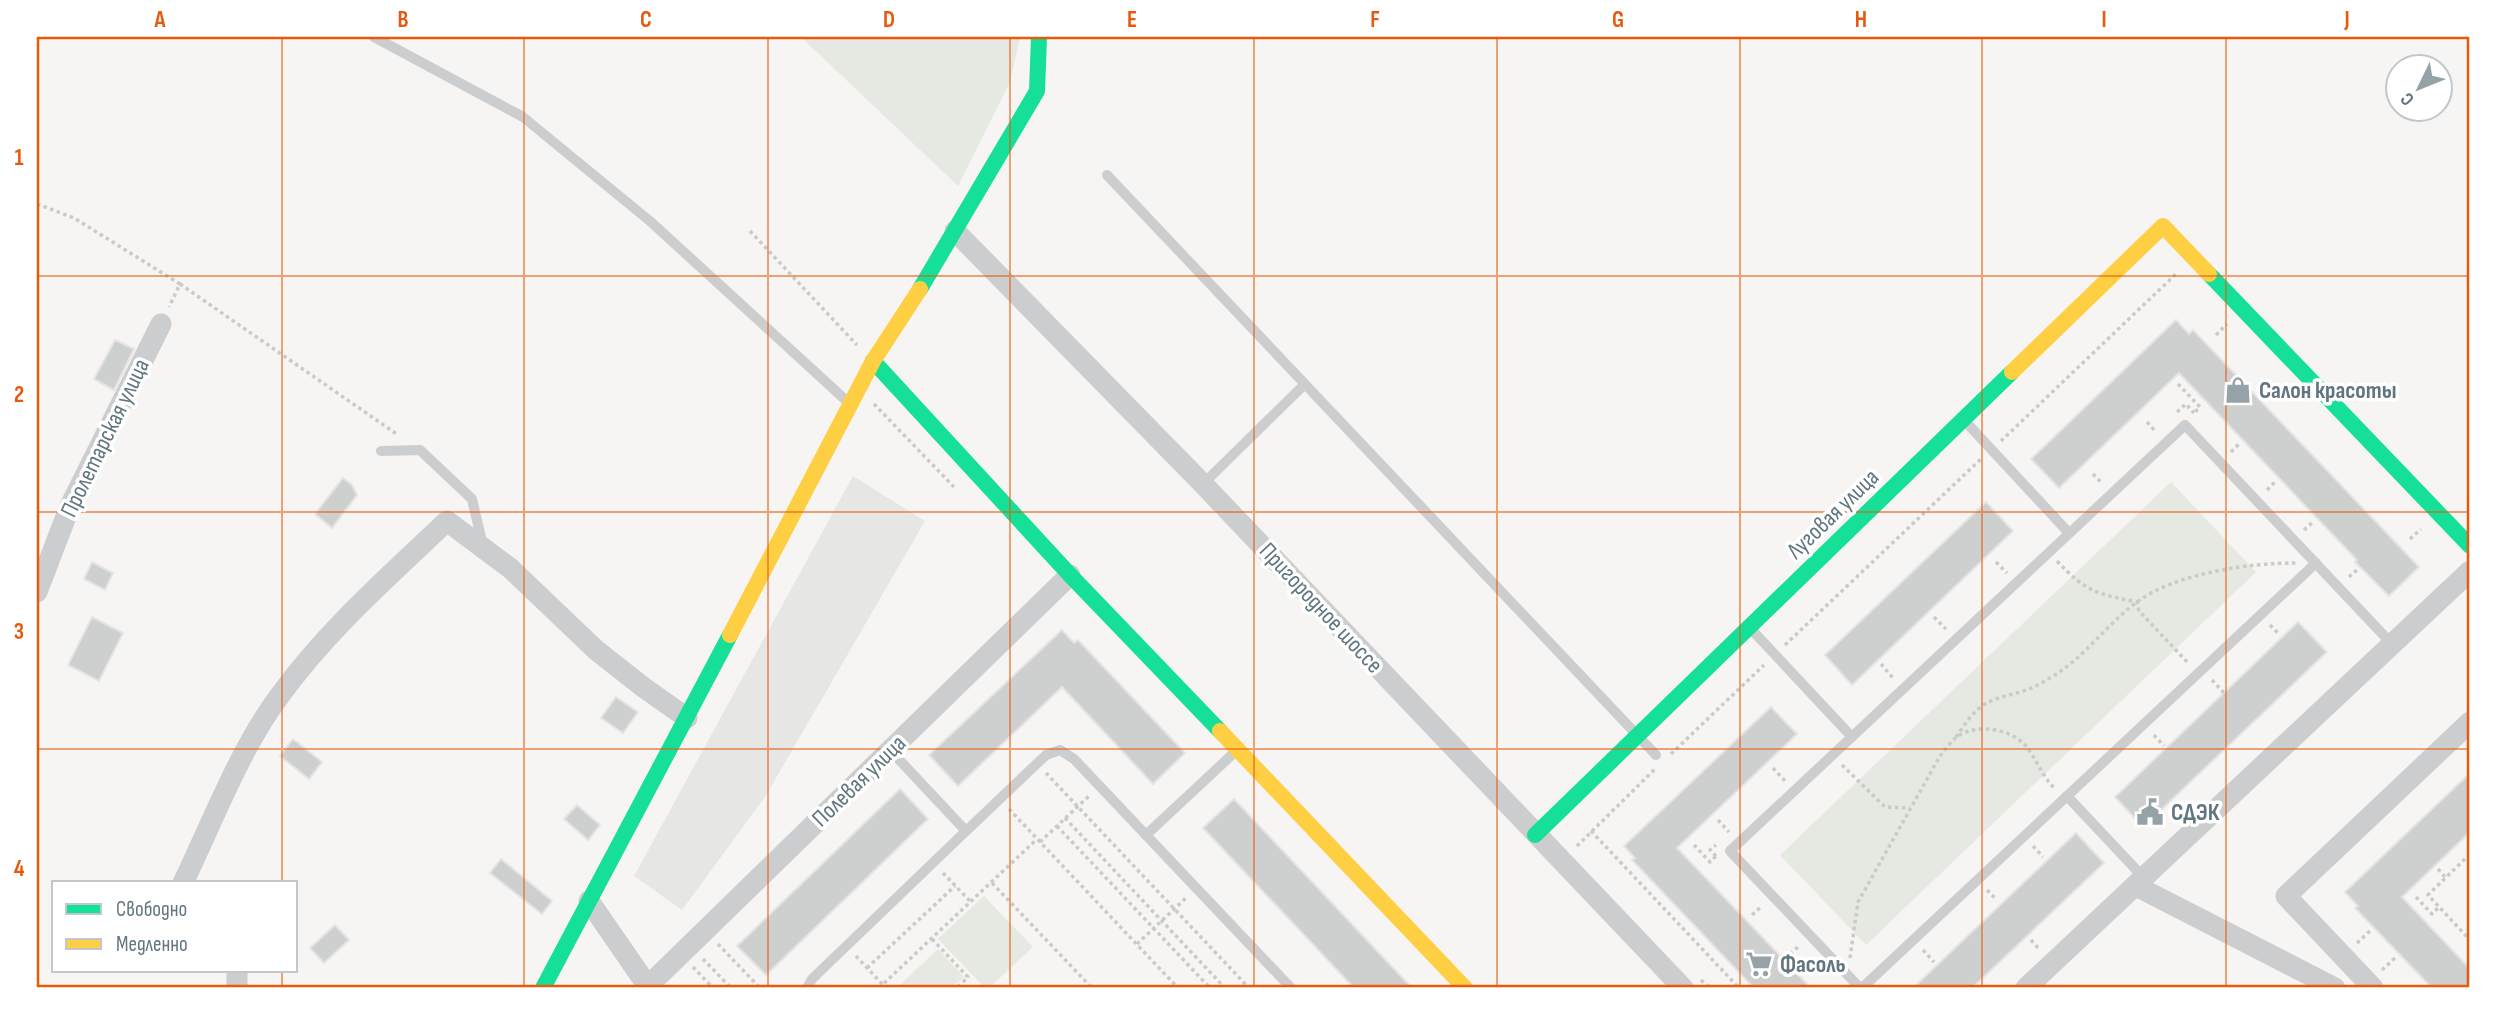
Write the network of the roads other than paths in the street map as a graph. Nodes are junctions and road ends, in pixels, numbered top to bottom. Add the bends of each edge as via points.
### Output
1 (374, 37) edge
2 (1039, 37) edge
3 (1107, 174) dead end
4 (955, 231) junction
5 (161, 324) road end
6 (873, 362) junction
7 (1305, 384) junction
8 (850, 404) junction
9 (1963, 419) junction
10 (380, 451) dead end
11 (1203, 484) junction
12 (2069, 533) junction
13 (2470, 546) edge
14 (484, 549) junction
15 (2316, 563) junction
16 (2470, 571) edge
17 (1070, 575) junction
18 (37, 592) edge
19 (1748, 627) junction
20 (2392, 644) junction
21 (687, 718) junction
22 (2470, 722) edge
23 (1637, 735) junction
24 (1852, 737) junction
25 (890, 750) junction
26 (1237, 750) junction
27 (1656, 755) dead end
28 (2066, 797) junction
29 (966, 831) junction
30 (1146, 835) junction
31 (1535, 835) junction
32 (184, 881) edge
33 (2140, 882) junction
34 (589, 901) junction
35 (2376, 981) edge
36 (1692, 983) edge
37 (648, 987) edge
38 (543, 988) edge
39 (807, 988) edge
40 (1291, 988) edge
41 (1465, 988) edge
42 (1861, 988) edge
43 (2026, 988) edge
44 (2335, 988) edge

1 - 8 lane via 523,117 651,222
2 - 4 street via 1037,91
3 - 7 lane
4 - 6 street
4 - 11 street, Пригородное шоссе
5 - 18 street, Пролетарская улица via 70,506
6 - 8 street
6 - 17 street
7 - 11 lane
7 - 23 lane
8 - 21 street
9 - 12 lane
9 - 13 street, Луговая улица via 2163,226
9 - 19 street, Луговая улица
10 - 14 lane via 420,450 472,499
11 - 31 street, Пригородное шоссе
12 - 15 lane via 2185,425
12 - 24 lane
14 - 21 street via 596,650
14 - 32 street via 447,521 323,640 276,700 246,752
15 - 20 lane
15 - 28 lane
16 - 20 street
17 - 25 street, Полевая улица
17 - 26 street
19 - 23 street, Луговая улица
19 - 24 lane
20 - 33 street
21 - 34 street
22 - 35 street via 2286,896
23 - 27 lane
23 - 31 street, Луговая улица
24 - 42 lane via 1730,851
25 - 29 lane
25 - 37 street, Полевая улица
26 - 30 lane
26 - 41 street
28 - 33 lane
28 - 42 lane
29 - 30 lane via 1046,755 1060,750
29 - 39 lane
30 - 40 lane
31 - 36 street, Пригородное шоссе
33 - 43 street
33 - 44 street
34 - 37 street
34 - 38 street

